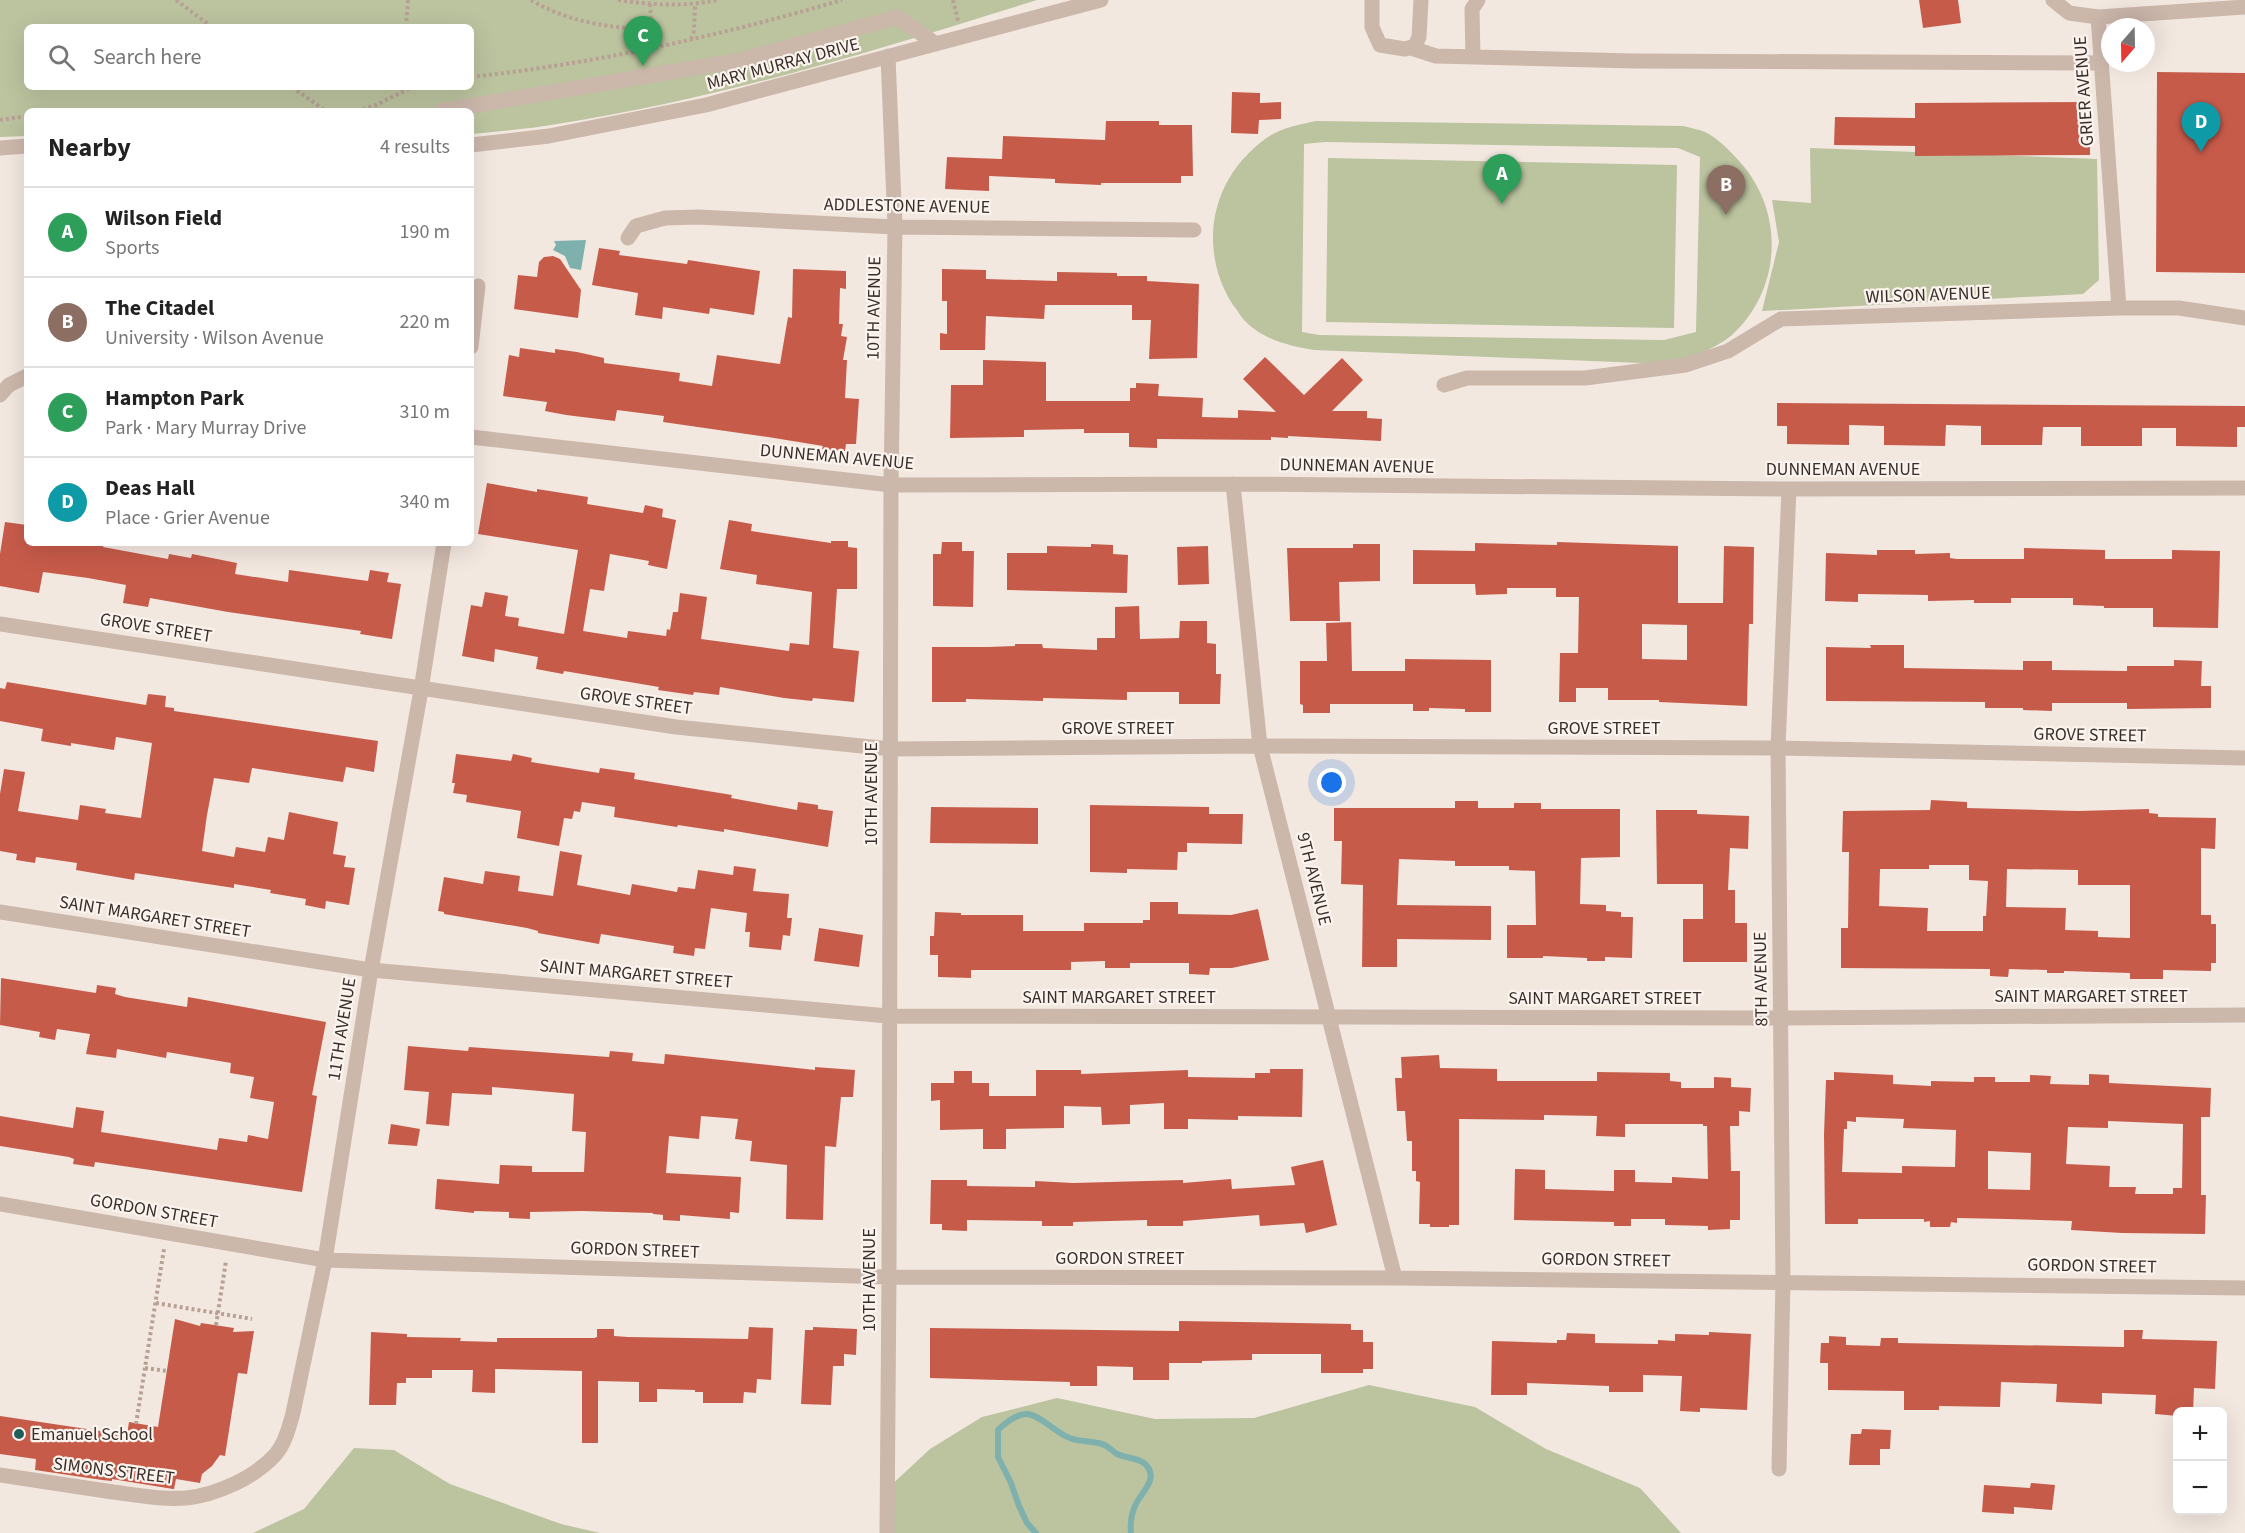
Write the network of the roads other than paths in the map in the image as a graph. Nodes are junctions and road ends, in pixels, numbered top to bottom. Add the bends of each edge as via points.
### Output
1 (1101, 0) edge
2 (1372, 0) edge
3 (1421, 0) edge
4 (1478, 0) edge
5 (2053, 0) edge
6 (2245, 8) edge
7 (2098, 17) junction
8 (936, 44) junction
9 (1411, 48) junction
10 (2101, 52) edge
11 (888, 56) junction
12 (1473, 57) junction
13 (2101, 63) edge
14 (2103, 72) edge
15 (459, 108) edge
16 (24, 146) edge
17 (474, 146) edge
18 (0, 148) edge
19 (896, 226) junction
20 (1194, 230) dead end
21 (628, 238) dead end
22 (478, 286) dead end
23 (2119, 308) junction
24 (2245, 318) edge
25 (474, 321) edge
26 (24, 378) edge
27 (1444, 385) dead end
28 (0, 394) edge
29 (474, 436) edge
30 (1233, 484) junction
31 (891, 485) junction
32 (2245, 488) edge
33 (1789, 489) junction
34 (444, 546) edge
35 (0, 624) edge
36 (421, 690) junction
37 (1260, 746) junction
38 (1778, 748) junction
39 (891, 749) junction
40 (2245, 758) edge
41 (0, 912) edge
42 (371, 970) junction
43 (2245, 1015) edge
44 (888, 1016) junction
45 (1329, 1017) junction
46 (1781, 1018) junction
47 (0, 1204) edge
48 (326, 1260) junction
49 (889, 1277) junction
50 (1395, 1278) junction
51 (1783, 1281) junction
52 (2245, 1288) edge
53 (1779, 1469) dead end
54 (0, 1475) edge
55 (223, 1488) joint
56 (887, 1533) edge

1 - 8 street, MARY MURRAY DRIVE
2 - 9 street via 1372,27 1380,45
3 - 9 street via 1419,37
4 - 12 street via 1472,9
5 - 7 street via 2069,14
6 - 7 street, GRIER AVENUE
7 - 10 street, GRIER AVENUE
8 - 11 street, MARY MURRAY DRIVE
8 - 15 street via 897,17 741,60
9 - 12 street via 1436,56
11 - 17 street, MARY MURRAY DRIVE via 706,105 549,136
11 - 19 street, 10TH AVENUE
12 - 13 street
14 - 23 street, GRIER AVENUE
16 - 18 street
19 - 20 street, ADDLESTONE AVENUE
19 - 21 street, ADDLESTONE AVENUE via 665,218 636,226
19 - 31 street, 10TH AVENUE
22 - 25 street
23 - 24 street, WILSON AVENUE via 2179,308
23 - 27 street, WILSON AVENUE via 1781,320 1728,351 1686,365 1585,378 1467,378
26 - 28 street
29 - 31 street, DUNNEMAN AVENUE
30 - 31 street, DUNNEMAN AVENUE
30 - 33 street, DUNNEMAN AVENUE
30 - 37 street, 9TH AVENUE
31 - 39 street, 10TH AVENUE
32 - 33 street, DUNNEMAN AVENUE
33 - 38 street, 8TH AVENUE
34 - 36 street, 11TH AVENUE
35 - 36 street, GROVE STREET
36 - 39 street, GROVE STREET via 676,727
36 - 42 street, 11TH AVENUE
37 - 38 street, GROVE STREET
37 - 39 street, GROVE STREET
37 - 45 street, 9TH AVENUE
38 - 40 street, GROVE STREET
38 - 46 street, 8TH AVENUE
39 - 44 street, 10TH AVENUE
41 - 42 street, SAINT MARGARET STREET
42 - 44 street, SAINT MARGARET STREET
42 - 48 street, 11TH AVENUE
43 - 46 street, SAINT MARGARET STREET
44 - 45 street, SAINT MARGARET STREET
44 - 49 street, 10TH AVENUE
45 - 46 street, SAINT MARGARET STREET
45 - 50 street, 9TH AVENUE
46 - 51 street, 8TH AVENUE
47 - 48 street, GORDON STREET
48 - 49 street, GORDON STREET
48 - 55 street, 11TH AVENUE via 286,1435 276,1454 260,1468
49 - 50 street, GORDON STREET
49 - 56 street, 10TH AVENUE
50 - 51 street, GORDON STREET
51 - 52 street, GORDON STREET
51 - 53 street, 8TH AVENUE
54 - 55 street, SIMONS STREET via 155,1498 184,1498

